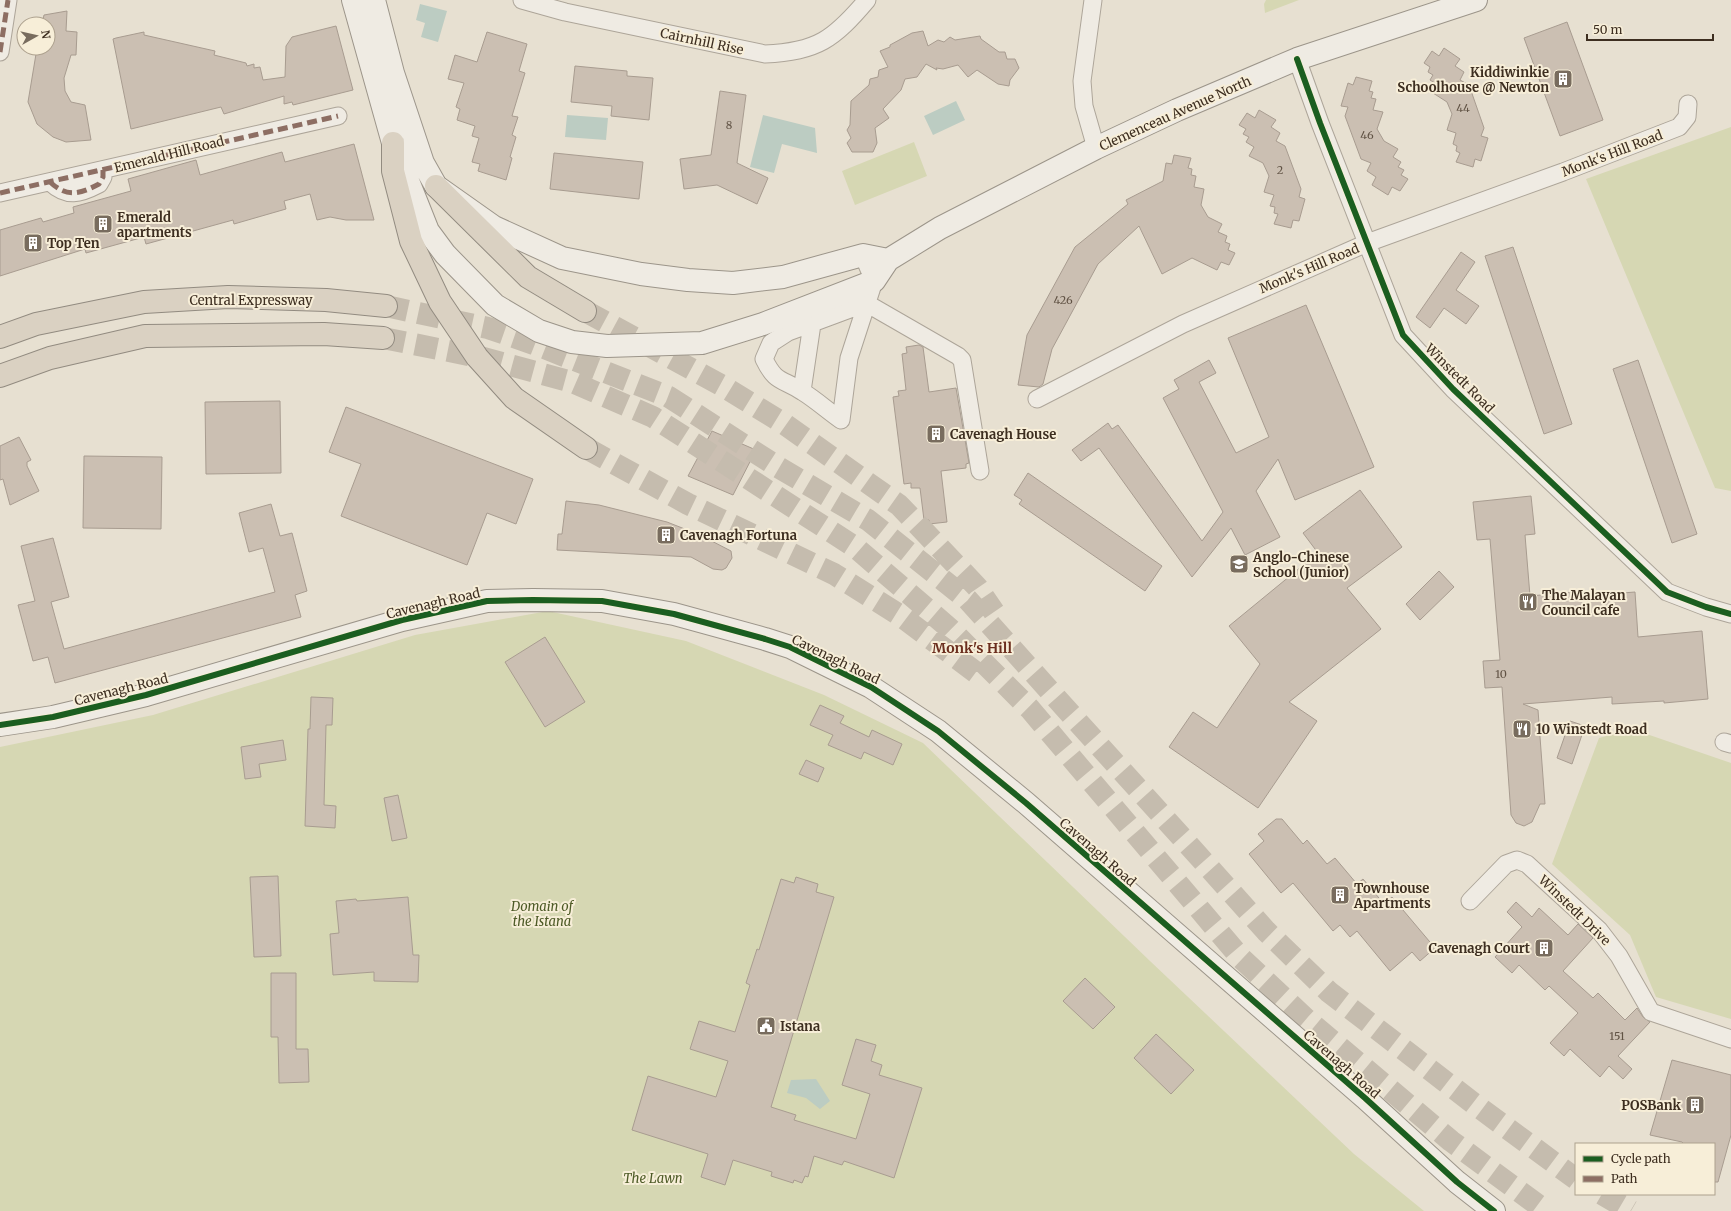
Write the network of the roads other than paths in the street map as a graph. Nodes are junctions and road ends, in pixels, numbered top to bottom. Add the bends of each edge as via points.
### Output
1 (8, 0) edge
2 (353, 0) edge
3 (374, 0) edge
4 (522, 0) edge
5 (867, 0) edge
6 (1093, 0) edge
7 (1476, 0) edge
8 (0, 52) edge
9 (1297, 59) junction
10 (1688, 104) dead end
11 (338, 116) dead end
12 (393, 143) junction
13 (1096, 148) junction
14 (436, 186) junction
15 (0, 193) edge
16 (1368, 243) junction
17 (863, 255) junction
18 (888, 260) junction
19 (874, 282) junction
20 (866, 303) junction
21 (386, 306) tunnel mouth
22 (585, 311) tunnel mouth
23 (812, 324) junction
24 (0, 337) edge
25 (383, 338) tunnel mouth
26 (0, 376) edge
27 (802, 391) junction
28 (1037, 399) dead end
29 (586, 448) tunnel mouth
30 (980, 471) dead end
31 (1731, 614) edge
32 (0, 724) edge
33 (1470, 902) dead end
34 (1731, 1039) edge
35 (1494, 1211) edge

1 - 8 street
2 - 12 main road
3 - 14 main road via 409,121 424,163
4 - 5 street, Cairnhill Rise via 565,12 765,54 791,53 814,47 846,24
6 - 13 street via 1082,81 1084,106
7 - 9 main road, Clemenceau Avenue North
9 - 13 main road, Clemenceau Avenue North
9 - 16 street, Winstedt Road
10 - 16 street, Monk's Hill Road via 1687,117 1679,127
11 - 15 street, Emerald Hill Road
12 - 19 main road via 428,231 445,254 495,305 539,331 572,342 607,346 702,343 763,324
12 - 29 highway via 393,171 411,241 440,302 477,357 514,398
13 - 18 main road, Clemenceau Avenue North via 940,228
14 - 17 main road via 494,227 562,258 641,274 733,283 783,277
14 - 22 highway via 528,277
16 - 28 street, Monk's Hill Road via 1184,324
16 - 31 street, Winstedt Road via 1403,335 1453,389 1667,592 1706,608
17 - 18 main road
17 - 19 street
18 - 19 main road, Clemenceau Avenue North
19 - 20 street
20 - 23 street
20 - 27 street via 849,358 841,420
20 - 30 street via 962,360
21 - 24 highway, Central Expressway via 326,300 228,297 144,302 36,324
23 - 27 street
23 - 27 street via 788,332 771,343 764,359 770,372 779,381
25 - 26 highway via 324,334 145,336 50,358
32 - 35 main road, Cavenagh Road via 53,717 146,695 417,616 487,601 602,601 674,614 790,647 872,687 938,731 1026,803 1365,1098 1457,1182
33 - 34 street, Winstedt Drive via 1506,864 1516,860 1527,864 1599,930 1619,956 1651,1012

